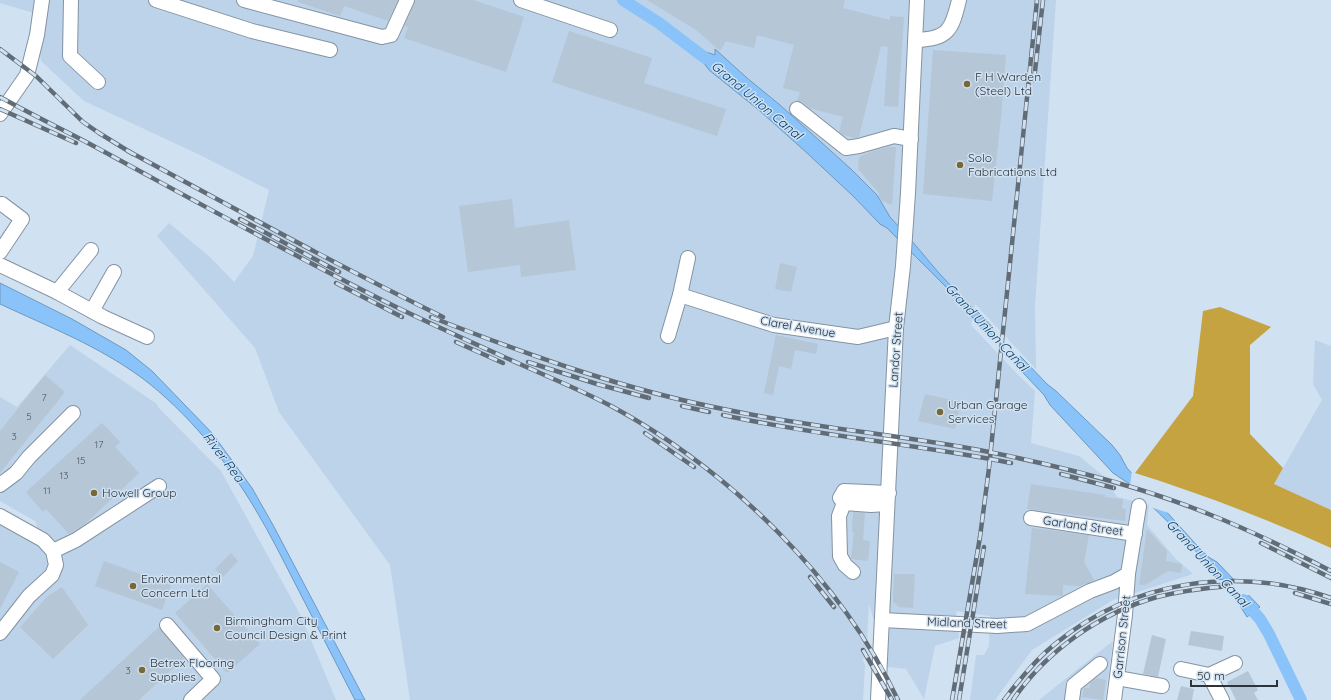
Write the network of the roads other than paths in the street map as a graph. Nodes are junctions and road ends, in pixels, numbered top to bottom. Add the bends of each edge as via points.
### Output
1 (42, 0) edge
2 (71, 0) edge
3 (156, 0) edge
4 (244, 0) edge
5 (407, 0) edge
6 (521, 0) edge
7 (917, 0) edge
8 (959, 0) edge
9 (610, 30) dead end
10 (916, 40) junction
11 (330, 50) dead end
12 (98, 82) dead end
13 (797, 109) dead end
14 (0, 114) edge
15 (911, 139) junction
16 (2, 204) dead end
17 (91, 250) dead end
18 (0, 252) edge
19 (688, 258) dead end
20 (0, 265) edge
21 (114, 272) dead end
22 (57, 292) junction
23 (680, 295) junction
24 (92, 311) junction
25 (896, 328) junction
26 (668, 336) dead end
27 (147, 337) dead end
28 (73, 413) dead end
29 (0, 485) edge
30 (158, 486) dead end
31 (888, 499) junction
32 (1139, 506) dead end
33 (0, 516) edge
34 (1031, 518) dead end
35 (1135, 534) junction
36 (52, 552) junction
37 (854, 572) dead end
38 (1128, 574) junction
39 (1114, 582) joint
40 (882, 620) junction
41 (167, 624) dead end
42 (0, 633) edge
43 (1235, 663) dead end
44 (1100, 664) dead end
45 (1181, 669) dead end
46 (1209, 675) junction
47 (1117, 678) junction
48 (1162, 686) dead end
49 (192, 700) edge
50 (878, 700) edge
51 (1073, 700) edge
52 (1114, 700) edge
53 (1222, 700) edge

1 - 14 street via 27,75
2 - 12 street via 70,56
3 - 11 street via 252,31
4 - 5 street via 382,37 391,36
6 - 9 street
7 - 10 street, Landor Street
8 - 10 street via 953,25 943,36 930,40
10 - 15 street, Landor Street
13 - 15 street via 846,148 894,136
15 - 25 street, Landor Street via 903,266
16 - 18 street via 22,219
17 - 22 street
19 - 23 street
20 - 22 street
21 - 24 street
22 - 24 street
23 - 25 street, Clarel Avenue via 774,325 858,337
23 - 26 street
24 - 27 street
25 - 31 street, Landor Street
28 - 29 street via 16,473
30 - 36 street via 76,540
31 - 37 street via 844,490 840,498 844,503 839,516 840,556 845,565
31 - 40 street, Landor Street
32 - 35 street, Garrison Street
33 - 36 street via 43,540
34 - 35 street, Garland Street
35 - 38 street, Garrison Street
36 - 42 street via 56,565 52,575 29,596
38 - 39 street, Garrison Street
38 - 47 street, Garrison Street
39 - 40 street, Midland Street via 1090,591 1027,624 997,626
40 - 50 street, Landor Street
41 - 49 street via 213,680
43 - 46 street
44 - 51 street via 1074,685
45 - 46 street
46 - 53 street
47 - 48 street
47 - 52 street, Garrison Street

